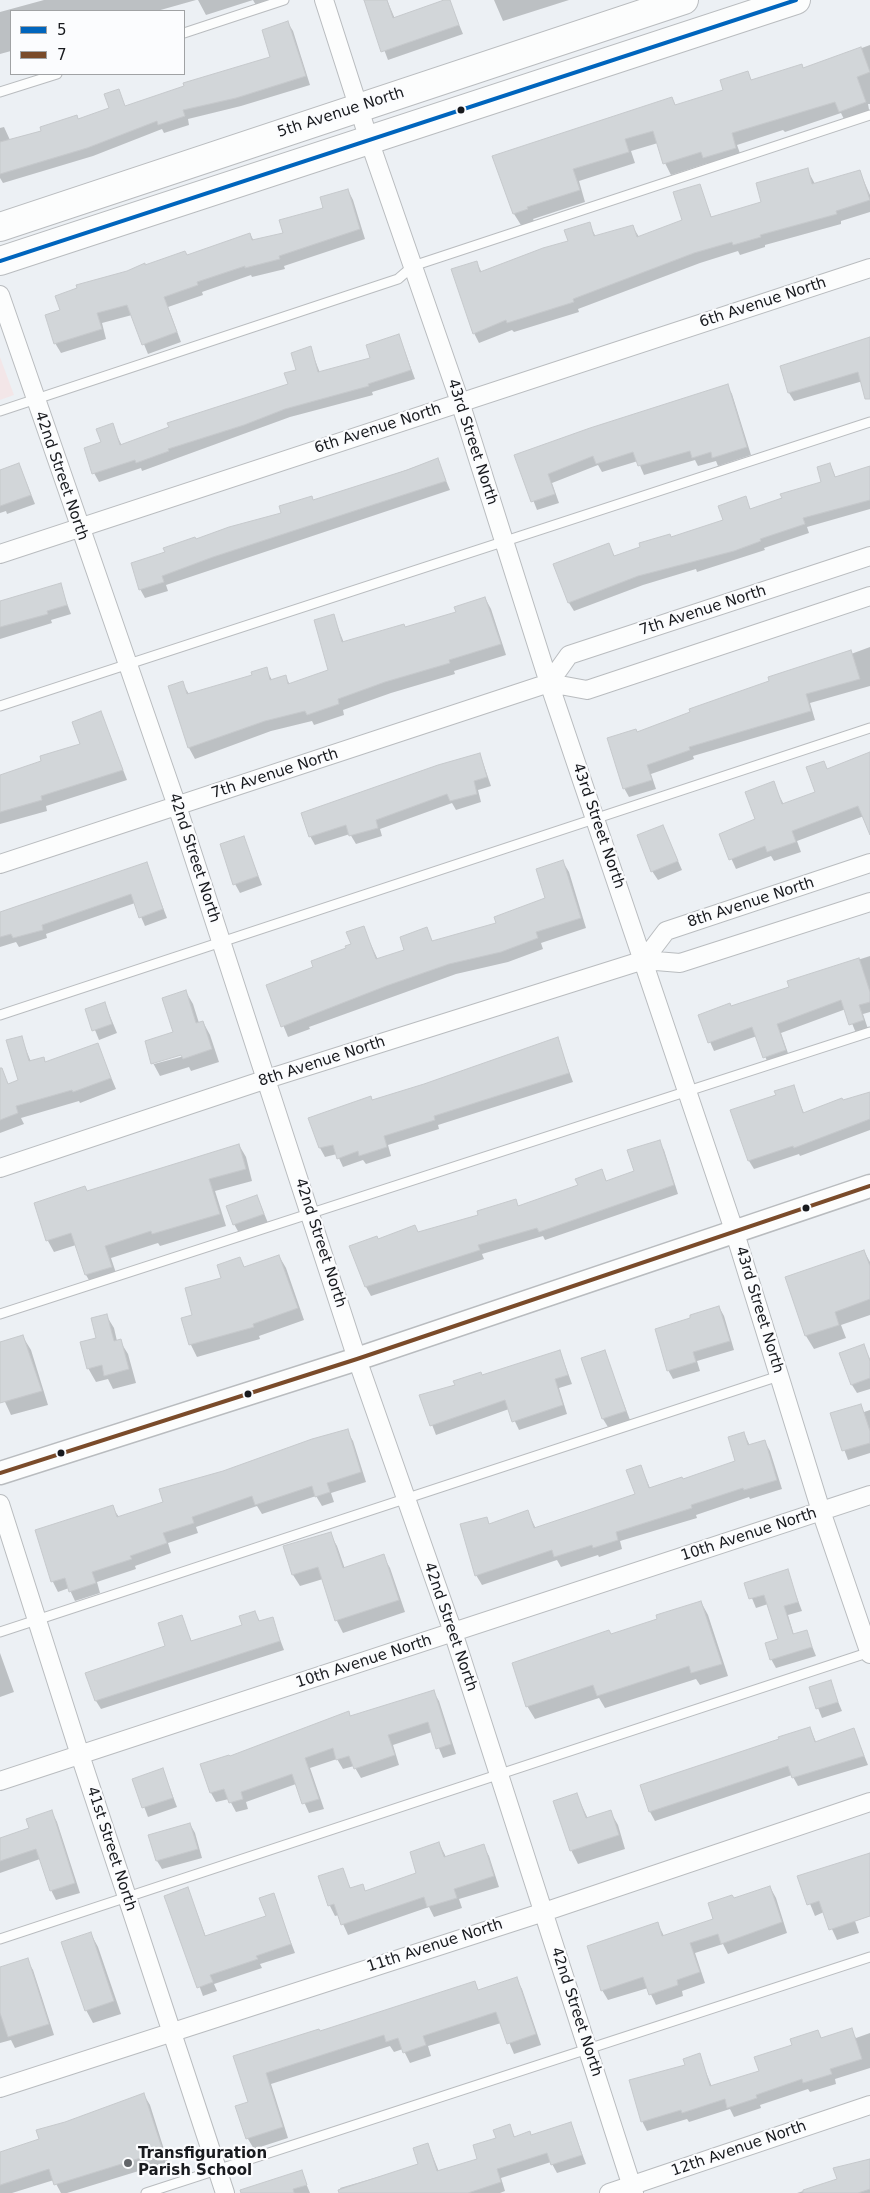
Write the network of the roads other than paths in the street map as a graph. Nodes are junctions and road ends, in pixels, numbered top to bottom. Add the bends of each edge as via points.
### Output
1 (284, 0) edge
2 (324, 0) edge
3 (684, 0) edge
4 (796, 0) edge
5 (743, 8) edge
6 (185, 33) edge
7 (54, 75) edge
8 (0, 92) edge
9 (358, 107) junction
10 (870, 115) edge
11 (369, 140) junction
12 (0, 227) edge
13 (0, 262) edge
14 (413, 266) junction
15 (870, 268) edge
16 (0, 295) edge
17 (35, 399) junction
18 (460, 402) junction
19 (0, 411) edge
20 (870, 422) edge
21 (79, 527) junction
22 (504, 541) junction
23 (0, 554) edge
24 (870, 556) edge
25 (870, 596) edge
26 (127, 664) junction
27 (549, 683) junction
28 (0, 706) edge
29 (870, 728) edge
30 (177, 806) junction
31 (596, 818) junction
32 (870, 863) edge
33 (0, 864) edge
34 (870, 902) edge
35 (222, 943) junction
36 (644, 960) junction
37 (0, 1015) edge
38 (870, 1032) edge
39 (267, 1079) junction
40 (688, 1090) junction
41 (0, 1168) edge
42 (870, 1186) edge
43 (310, 1213) junction
44 (734, 1230) junction
45 (0, 1314) edge
46 (357, 1359) junction
47 (779, 1376) junction
48 (0, 1473) edge
49 (870, 1495) edge
50 (406, 1498) junction
51 (0, 1504) edge
52 (821, 1511) junction
53 (37, 1620) junction
54 (0, 1632) edge
55 (453, 1632) junction
56 (870, 1653) edge
57 (80, 1755) junction
58 (500, 1775) junction
59 (0, 1781) edge
60 (870, 1802) edge
61 (127, 1897) junction
62 (544, 1912) junction
63 (0, 1939) edge
64 (870, 1957) edge
65 (172, 2031) junction
66 (588, 2049) junction
67 (0, 2088) edge
68 (870, 2105) edge
69 (217, 2169) junction
70 (633, 2189) edge
71 (146, 2193) edge
72 (225, 2193) edge
73 (609, 2193) edge

1 - 6 lane
2 - 9 street, 43rd Street North
3 - 9 main road, 5th Avenue North
4 - 5 main road
5 - 11 main road
7 - 8 lane
9 - 11 street, 43rd Street North
9 - 12 main road, 5th Avenue North
10 - 14 lane
11 - 13 main road
11 - 14 street, 43rd Street North
14 - 17 lane via 398,279
14 - 18 street, 43rd Street North
15 - 18 street, 6th Avenue North
16 - 17 street, 42nd Street North
17 - 19 lane
17 - 21 street, 42nd Street North
18 - 21 street, 6th Avenue North
18 - 22 street, 43rd Street North
20 - 22 lane
21 - 23 street, 6th Avenue North
21 - 26 street, 42nd Street North
22 - 26 lane
22 - 27 street, 43rd Street North
24 - 27 street, 7th Avenue North via 569,655
25 - 27 street, 7th Avenue North via 587,690
26 - 28 lane
26 - 30 street, 42nd Street North
27 - 30 street, 7th Avenue North
27 - 31 street, 43rd Street North
29 - 31 lane
30 - 33 street, 7th Avenue North
30 - 35 street, 42nd Street North
31 - 35 lane
31 - 36 street, 43rd Street North
32 - 36 street, 8th Avenue North via 666,931
34 - 36 street, 8th Avenue North via 680,963
35 - 37 lane
35 - 39 street, 42nd Street North
36 - 39 street, 8th Avenue North
36 - 40 street, 43rd Street North
38 - 40 lane
39 - 41 street, 8th Avenue North
39 - 43 street, 42nd Street North
40 - 43 lane
40 - 44 street, 43rd Street North
42 - 44 street
43 - 45 lane
43 - 46 street, 42nd Street North
44 - 46 street
44 - 47 street, 43rd Street North
46 - 48 street
46 - 50 street, 42nd Street North
47 - 50 lane
47 - 52 street, 43rd Street North
49 - 52 street, 10th Avenue North
50 - 53 lane
50 - 55 street, 42nd Street North
51 - 53 street, 41st Street North
52 - 55 street, 10th Avenue North
52 - 56 street, 43rd Street North
53 - 54 lane
53 - 57 street, 41st Street North
55 - 57 street, 10th Avenue North
55 - 58 street, 42nd Street North
56 - 58 lane
57 - 59 street, 10th Avenue North
57 - 61 street, 41st Street North
58 - 61 lane
58 - 62 street, 42nd Street North
60 - 62 street, 11th Avenue North
61 - 63 lane
61 - 65 street, 41st Street North
62 - 65 street, 11th Avenue North
62 - 66 street, 42nd Street North
64 - 66 lane
65 - 67 street, 11th Avenue North
65 - 69 street, 41st Street North
66 - 69 lane
66 - 70 street, 42nd Street North
68 - 70 street, 12th Avenue North
69 - 71 lane
69 - 72 street, 41st Street North
70 - 73 street, 12th Avenue North

